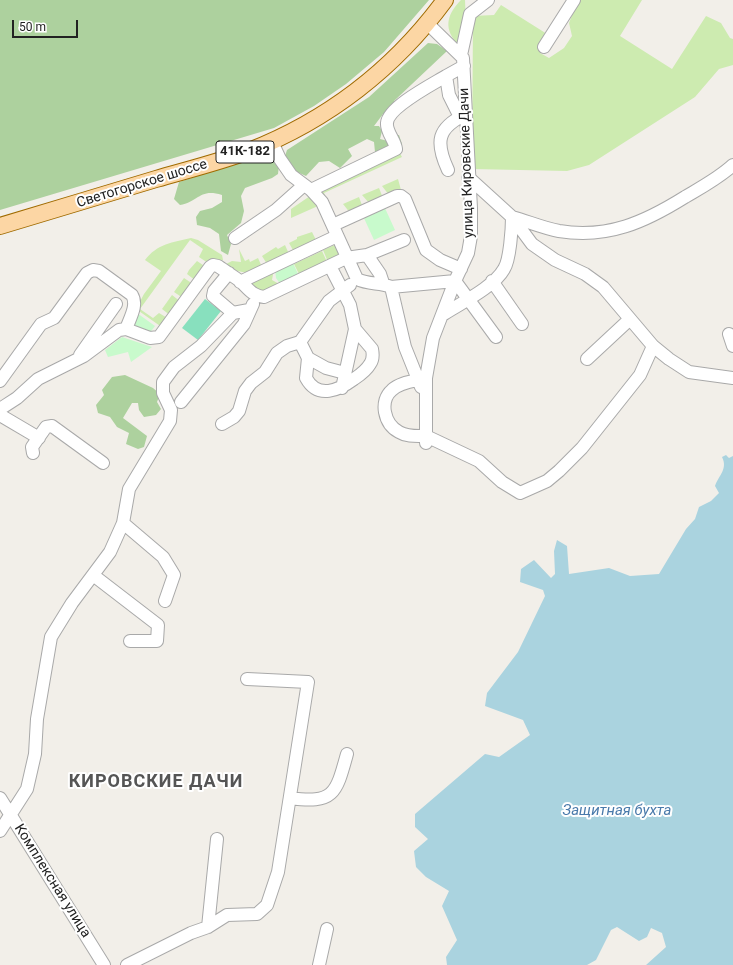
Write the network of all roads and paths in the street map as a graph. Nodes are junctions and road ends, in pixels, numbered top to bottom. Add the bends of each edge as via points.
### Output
1 (445, 0) edge
2 (488, 0) edge
3 (574, 0) edge
4 (427, 23) junction
5 (544, 47) dead end
6 (463, 60) junction
7 (446, 76) junction
8 (463, 115) junction
9 (272, 142) junction
10 (733, 165) edge
11 (448, 170) dead end
12 (468, 177) junction
13 (308, 187) junction
14 (512, 217) junction
15 (0, 226) edge
16 (335, 231) junction
17 (235, 238) dead end
18 (404, 240) dead end
19 (367, 255) junction
20 (346, 258) junction
21 (330, 266) junction
22 (461, 269) junction
23 (229, 273) junction
24 (357, 279) junction
25 (455, 281) junction
26 (492, 281) junction
27 (240, 282) junction
28 (387, 285) junction
29 (344, 290) junction
30 (257, 297) junction
31 (468, 298) junction
32 (116, 304) dead end
33 (248, 310) junction
34 (233, 313) junction
35 (444, 314) junction
36 (630, 319) junction
37 (105, 320) junction
38 (522, 324) dead end
39 (355, 329) junction
40 (123, 330) junction
41 (729, 334) dead end
42 (496, 337) dead end
43 (300, 342) junction
44 (653, 346) junction
45 (733, 346) edge
46 (308, 358) junction
47 (587, 359) dead end
48 (76, 360) junction
49 (345, 373) junction
50 (733, 378) edge
51 (422, 379) junction
52 (0, 381) edge
53 (342, 388) junction
54 (181, 402) dead end
55 (0, 409) edge
56 (0, 415) edge
57 (222, 424) dead end
58 (39, 438) junction
59 (426, 440) junction
60 (33, 453) dead end
61 (103, 463) dead end
62 (123, 523) junction
63 (93, 575) junction
64 (165, 602) dead end
65 (130, 642) dead end
66 (247, 679) dead end
67 (347, 754) dead end
68 (0, 798) edge
69 (290, 798) junction
70 (11, 816) junction
71 (0, 831) edge
72 (217, 839) dead end
73 (208, 927) junction
74 (327, 929) dead end
75 (104, 965) edge
76 (127, 965) edge
77 (319, 965) edge

1 - 4 main road, Светогорское шоссе / 41К-182
2 - 6 street, улица Кировские Дачи via 470,14
3 - 5 street
4 - 6 street
4 - 9 main road, Светогорское шоссе / 41К-182 via 403,50 351,96 319,117
6 - 7 street
6 - 8 street, улица Кировские Дачи
7 - 8 street via 449,95
7 - 13 street via 397,108 388,117 386,124 396,149
8 - 11 street via 444,129 440,138 441,156
8 - 12 street, улица Кировские Дачи
9 - 13 street via 291,175
9 - 15 main road, Светогорское шоссе / 41К-182
10 - 14 street via 662,212 628,226 601,232 568,232
12 - 14 street
12 - 22 street, улица Кировские Дачи via 470,236 468,253
13 - 16 street via 322,202
13 - 17 street
14 - 26 street via 512,232 505,269
14 - 36 street via 532,244 603,287
16 - 20 street
16 - 22 street via 401,196 405,199 426,250 440,260
16 - 27 street
18 - 19 street
19 - 20 street
19 - 28 street
20 - 21 street
20 - 24 street
21 - 29 street
21 - 30 street via 264,297
22 - 25 street, улица Кировские Дачи
23 - 27 street
23 - 34 street via 214,291 213,296
23 - 40 street via 218,266 210,267 159,337 150,338
24 - 28 street via 366,284
24 - 29 street
25 - 28 street
25 - 31 street
25 - 35 street, улица Кировские Дачи
26 - 31 street
26 - 38 street
27 - 30 street
28 - 51 street via 405,347
29 - 39 street
29 - 43 street via 329,301
30 - 33 street
31 - 35 street
31 - 42 street
32 - 37 street
33 - 34 street
33 - 54 street via 244,324
34 - 62 street via 201,346 174,367 163,382 163,393 172,416 129,489
35 - 51 street, улица Кировские Дачи via 433,338
36 - 44 street
36 - 47 street
37 - 40 street
37 - 48 street
39 - 49 street
39 - 53 street via 372,349 373,356 371,364
40 - 48 street
40 - 52 street via 135,303 132,295 99,271 92,270 87,273 54,318 41,324
41 - 45 street
43 - 46 street
43 - 57 street via 287,346 277,353 265,372 245,391 239,411
44 - 50 street via 689,372
44 - 59 street via 640,375 582,448 547,481 520,493 479,461
46 - 49 street via 326,368
46 - 53 street via 306,378 309,383 324,391 332,392
48 - 55 street via 38,379 18,398
49 - 53 street
51 - 59 street via 426,399
51 - 59 street via 398,385 386,396 384,404 393,428 410,437
56 - 58 street
58 - 60 street via 32,447
58 - 61 street via 46,428 52,426
62 - 63 street via 110,552
62 - 64 street via 163,557 174,575
63 - 65 street via 158,625 157,641
63 - 70 street via 72,603 52,637 37,719 34,761 27,789
66 - 69 street via 308,682
67 - 69 street via 334,792 323,799
68 - 70 street, Комплексная улица
69 - 73 street via 278,872 267,905 257,914 227,915
70 - 71 street
70 - 75 street, Комплексная улица
72 - 73 street
73 - 76 street
74 - 77 street

